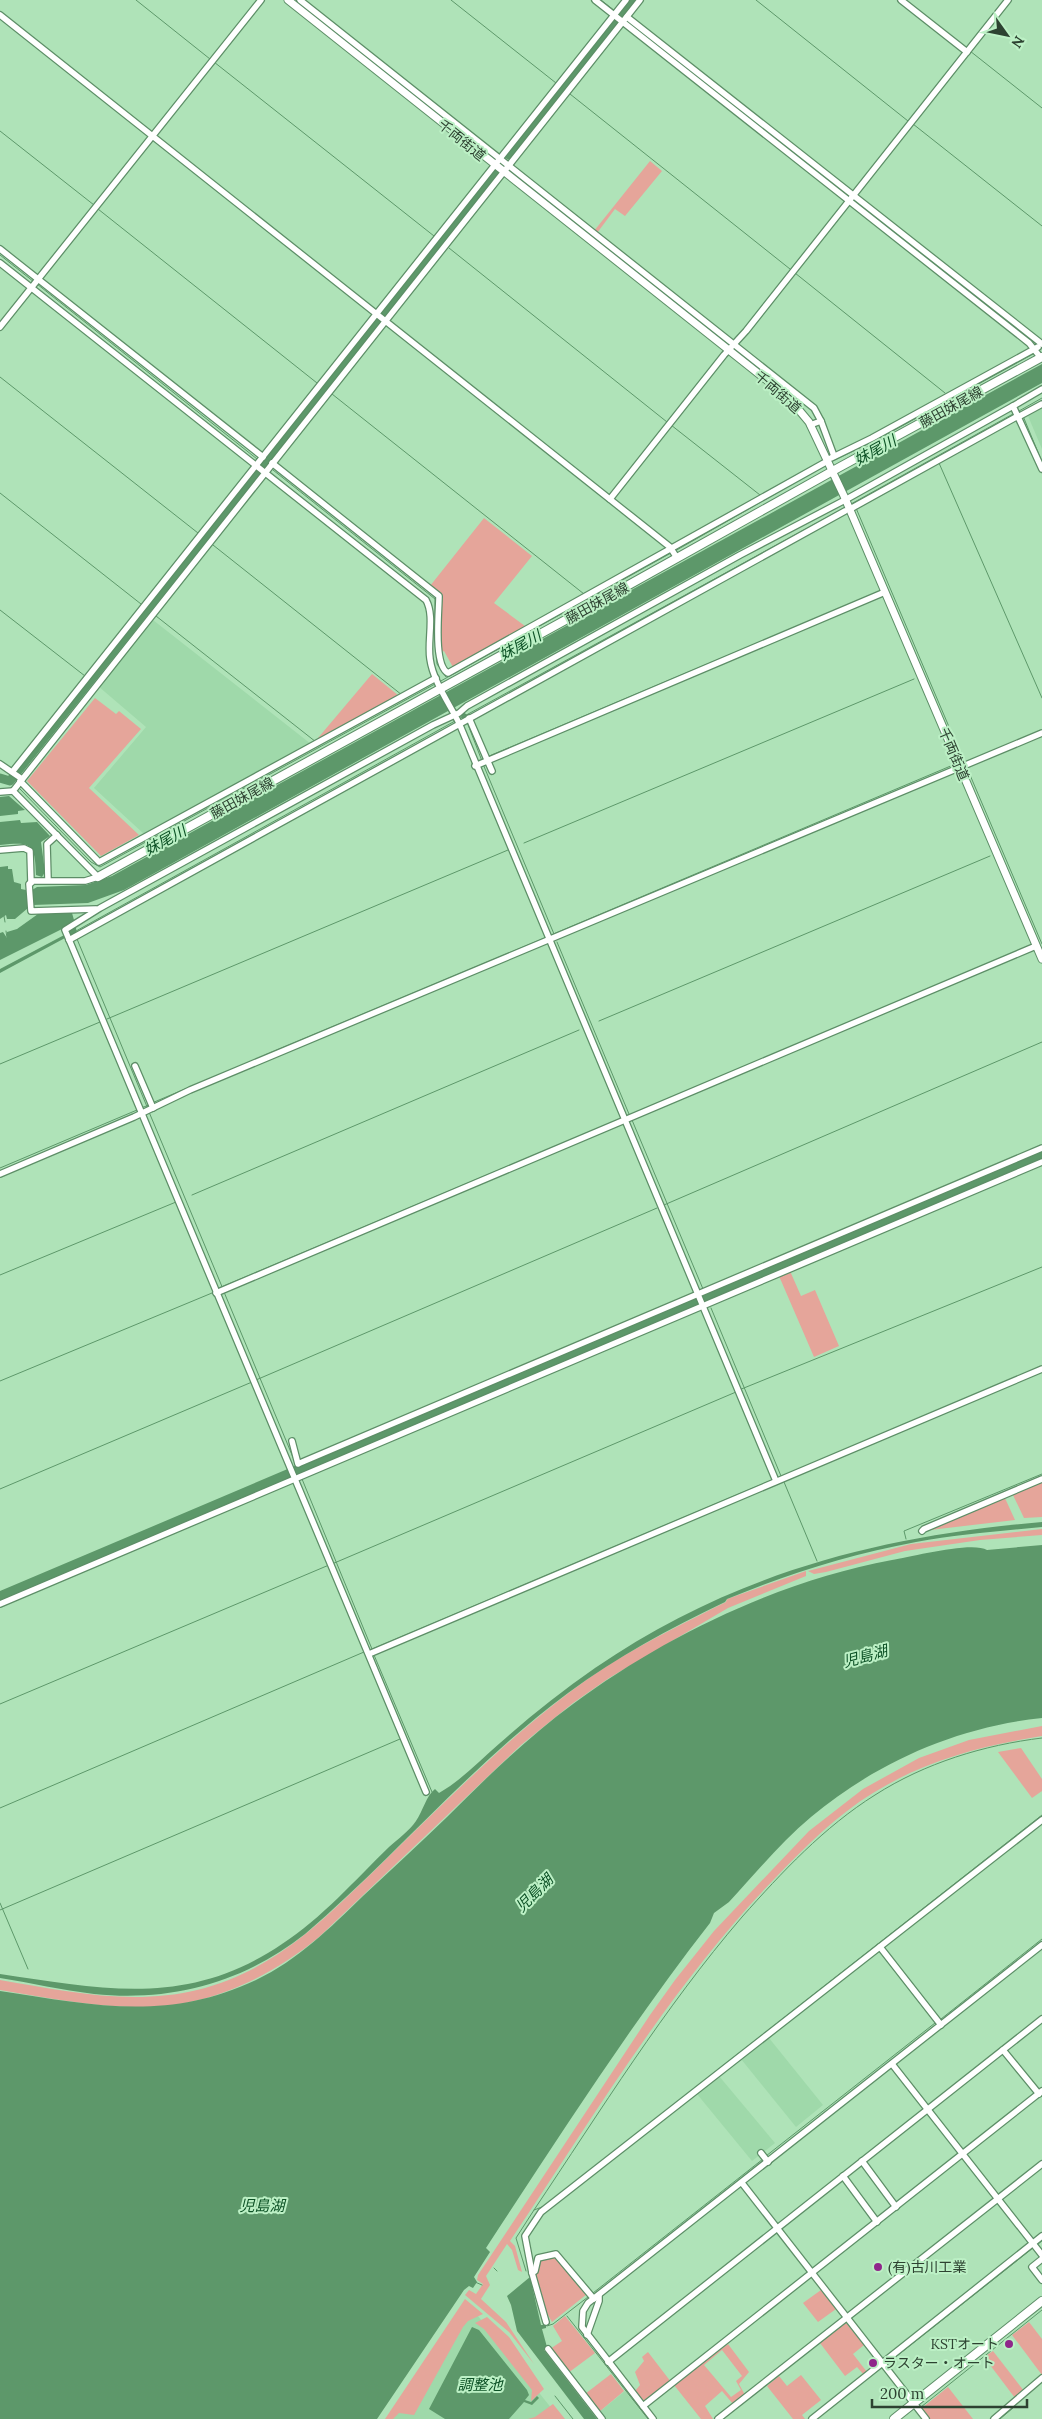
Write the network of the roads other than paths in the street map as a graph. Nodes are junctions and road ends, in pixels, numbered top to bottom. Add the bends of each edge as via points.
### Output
1 (261, 0) edge
2 (288, 0) edge
3 (300, 0) edge
4 (595, 0) edge
5 (626, 0) edge
6 (640, 0) edge
7 (901, 0) edge
8 (1008, 0) edge
9 (0, 15) edge
10 (619, 16) junction
11 (966, 52) junction
12 (564, 86) junction
13 (153, 136) junction
14 (500, 159) junction
15 (495, 166) junction
16 (510, 166) junction
17 (504, 173) junction
18 (852, 198) junction
19 (440, 244) junction
20 (0, 248) edge
21 (0, 263) edge
22 (35, 283) junction
23 (381, 318) junction
24 (0, 327) edge
25 (732, 348) junction
26 (1039, 350) edge
27 (1042, 389) edge
28 (321, 390) junction
29 (1042, 404) edge
30 (1018, 413) junction
31 (817, 422) junction
32 (824, 462) dead end
33 (272, 463) junction
34 (261, 465) junction
35 (1042, 469) edge
36 (833, 473) junction
37 (845, 498) junction
38 (610, 499) junction
39 (852, 508) dead end
40 (845, 511) dead end
41 (203, 541) junction
42 (674, 553) junction
43 (382, 557) junction
44 (743, 561) junction
45 (885, 592) junction
46 (435, 646) junction
47 (439, 684) junction
48 (457, 718) junction
49 (469, 718) junction
50 (1042, 733) edge
51 (483, 761) junction
52 (0, 764) edge
53 (964, 766) junction
54 (276, 771) junction
55 (492, 771) dead end
56 (13, 772) junction
57 (20, 779) junction
58 (13, 791) junction
59 (0, 792) edge
60 (57, 835) junction
61 (0, 850) edge
62 (98, 877) junction
63 (48, 880) junction
64 (31, 883) junction
65 (100, 908) junction
66 (71, 937) junction
67 (548, 938) junction
68 (1036, 946) junction
69 (1042, 959) edge
70 (135, 1066) dead end
71 (151, 1106) junction
72 (141, 1111) junction
73 (626, 1118) junction
74 (1042, 1148) edge
75 (1042, 1162) edge
76 (0, 1174) edge
77 (220, 1291) junction
78 (701, 1293) junction
79 (702, 1305) junction
80 (1042, 1369) edge
81 (292, 1441) dead end
82 (295, 1466) junction
83 (298, 1477) junction
84 (778, 1479) junction
85 (1042, 1479) edge
86 (922, 1531) dead end
87 (0, 1604) edge
88 (370, 1652) junction
89 (426, 1792) dead end
90 (1042, 1820) edge
91 (1042, 1945) edge
92 (880, 1947) junction
93 (1042, 2019) edge
94 (939, 2022) junction
95 (1004, 2050) junction
96 (892, 2064) junction
97 (1040, 2093) edge
98 (928, 2109) junction
99 (963, 2154) junction
100 (862, 2161) junction
101 (1042, 2164) edge
102 (843, 2176) junction
103 (742, 2183) junction
104 (998, 2198) junction
105 (896, 2207) junction
106 (877, 2222) junction
107 (777, 2228) junction
108 (1042, 2236) edge
109 (1033, 2244) junction
110 (1042, 2256) edge
111 (1042, 2260) edge
112 (532, 2273) junction
113 (812, 2273) junction
114 (1042, 2280) edge
115 (594, 2296) junction
116 (1042, 2301) edge
117 (847, 2318) junction
118 (546, 2322) dead end
119 (587, 2335) junction
120 (548, 2349) dead end
121 (608, 2362) junction
122 (883, 2363) junction
123 (1042, 2378) edge
124 (914, 2403) junction
125 (644, 2406) junction
126 (602, 2419) edge
127 (653, 2419) edge
128 (718, 2419) edge
129 (812, 2419) edge
130 (894, 2419) edge
131 (926, 2419) edge
132 (994, 2419) edge

1 - 13 street
2 - 15 street, 千両街道
3 - 14 street
4 - 10 street
5 - 10 street
6 - 10 street
7 - 11 street
8 - 11 street
9 - 13 street
10 - 12 street
10 - 12 street
10 - 18 street
11 - 18 street
12 - 14 street
12 - 16 street
13 - 22 street
13 - 23 street
14 - 15 street
14 - 16 street
15 - 17 street, 千両街道
15 - 19 street
16 - 17 street
16 - 25 street
17 - 19 street
17 - 25 street, 千両街道
18 - 25 street
18 - 26 street
19 - 23 street
19 - 23 street
20 - 22 street
21 - 22 street
22 - 24 street
22 - 34 street
22 - 34 street
23 - 28 street
23 - 28 street
23 - 38 street
25 - 31 street, 千両街道
25 - 31 street via 814,408
25 - 38 street
26 - 31 street via 839,456 833,457
26 - 36 main road, 藤田妹尾線
27 - 30 street
28 - 33 street
28 - 34 street
29 - 30 street
30 - 35 street
30 - 37 street
30 - 39 street
31 - 36 street, 千両街道
32 - 42 street
33 - 34 street
33 - 43 street
34 - 41 street
34 - 41 street
34 - 43 street
36 - 37 street, 千両街道
36 - 42 main road, 藤田妹尾線
37 - 44 street
37 - 45 street, 千両街道
38 - 42 street
40 - 44 street
41 - 56 street
41 - 57 street
42 - 46 street via 585,596 448,673 440,663
42 - 47 main road, 藤田妹尾線
43 - 46 street via 426,600
43 - 46 street via 439,596
44 - 48 street
44 - 49 street
45 - 51 street
45 - 53 street, 千両街道
46 - 47 street via 430,661
47 - 48 street
47 - 54 main road, 藤田妹尾線
47 - 54 street via 403,696 316,744
48 - 49 street
48 - 51 street
48 - 65 street
48 - 66 street
49 - 51 street
50 - 53 street
51 - 55 street
51 - 67 street
52 - 56 street
53 - 67 street
53 - 68 street, 千両街道
54 - 57 street via 101,862
54 - 62 main road, 藤田妹尾線
56 - 57 street
57 - 58 street
58 - 59 street
58 - 60 street
60 - 62 street
60 - 63 street via 46,844
61 - 64 street via 24,848 30,852
62 - 63 street via 85,881
63 - 64 street
64 - 65 street via 32,911
65 - 66 street via 67,927
66 - 72 street
67 - 71 street
67 - 73 street
68 - 69 street, 千両街道
68 - 73 street
70 - 71 street
71 - 72 street
72 - 76 street
72 - 77 street
73 - 77 street
73 - 78 street
74 - 78 street
75 - 79 street
77 - 82 street via 253,1381
78 - 79 street
78 - 82 street
79 - 83 street
79 - 84 street
80 - 84 street
81 - 82 street
82 - 83 street
83 - 87 street
83 - 88 street via 331,1564
84 - 88 street
85 - 86 street
88 - 89 street
90 - 92 street
91 - 94 street
92 - 94 street
92 - 112 street via 541,2212 525,2236
93 - 95 street
94 - 96 street
95 - 97 street
95 - 98 street
96 - 98 street
96 - 103 street via 765,2158
97 - 99 street
98 - 99 street
98 - 100 street
99 - 104 street
99 - 105 street
100 - 102 street
100 - 105 street
101 - 104 street
102 - 106 street
102 - 107 street
103 - 107 street
103 - 115 street
104 - 109 street
104 - 117 street
105 - 106 street
106 - 113 street
107 - 113 street
107 - 121 street
108 - 109 street
109 - 110 street
109 - 122 street
111 - 114 street via 1032,2267
112 - 115 street via 538,2258 556,2254
112 - 118 street
113 - 117 street
113 - 125 street
115 - 119 street via 599,2301
115 - 119 street via 583,2311 582,2327
116 - 124 main road
117 - 122 street
117 - 128 street
119 - 121 street
120 - 126 street
121 - 125 street
122 - 124 street
122 - 129 street
123 - 132 street
124 - 130 main road
124 - 131 street
125 - 127 street

